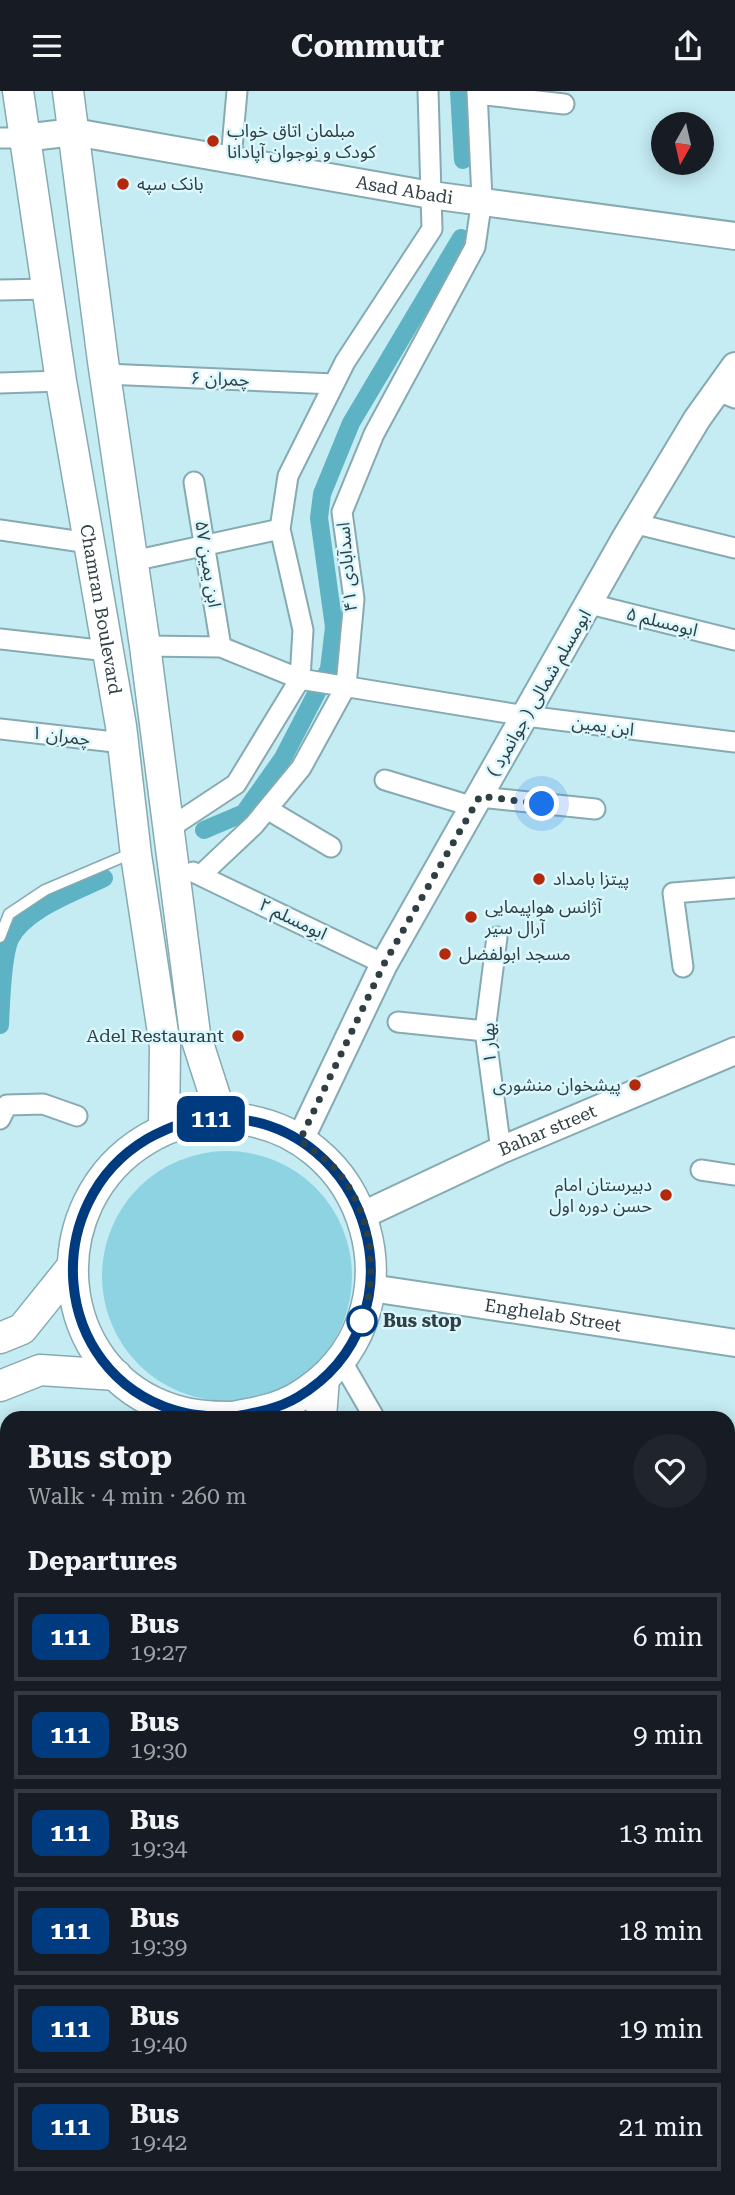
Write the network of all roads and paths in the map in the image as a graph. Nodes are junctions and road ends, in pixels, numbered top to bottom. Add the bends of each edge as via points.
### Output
1 (18, 91) edge
2 (68, 91) edge
3 (237, 91) edge
4 (428, 91) edge
5 (477, 92) edge
6 (564, 104) dead end
7 (74, 132) junction
8 (12, 138) edge
9 (231, 159) junction
10 (431, 195) junction
11 (482, 199) junction
12 (735, 236) edge
13 (48, 289) junction
14 (0, 290) edge
15 (735, 366) edge
16 (105, 374) junction
17 (61, 381) junction
18 (0, 383) edge
19 (334, 384) junction
20 (727, 394) edge
21 (194, 482) dead end
22 (637, 523) junction
23 (280, 529) junction
24 (0, 530) edge
25 (89, 543) junction
26 (206, 543) junction
27 (735, 548) edge
28 (134, 561) junction
29 (590, 604) junction
30 (0, 639) edge
31 (735, 640) edge
32 (145, 646) junction
33 (221, 647) junction
34 (108, 651) junction
35 (300, 679) junction
36 (346, 686) junction
37 (526, 716) junction
38 (0, 729) edge
39 (735, 742) edge
40 (123, 743) junction
41 (385, 780) dead end
42 (477, 802) junction
43 (267, 809) junction
44 (595, 809) dead end
45 (167, 829) junction
46 (331, 847) dead end
47 (136, 852) junction
48 (188, 871) junction
49 (735, 888) edge
50 (0, 937) edge
51 (497, 937) dead end
52 (384, 964) junction
53 (683, 967) dead end
54 (398, 1022) dead end
55 (485, 1031) junction
56 (735, 1051) edge
57 (77, 1116) dead end
58 (222, 1118) junction
59 (0, 1119) edge
60 (164, 1129) junction
61 (300, 1140) junction
62 (501, 1150) junction
63 (701, 1170) dead end
64 (735, 1175) edge
65 (363, 1215) junction
66 (71, 1268) junction
67 (371, 1289) junction
68 (0, 1338) edge
69 (735, 1343) edge
70 (332, 1369) junction
71 (116, 1375) junction
72 (0, 1386) edge
73 (166, 1411) edge
74 (266, 1411) edge
75 (322, 1411) edge
76 (369, 1411) edge

1 - 8 main road, Chamran Boulevard
2 - 7 main road, Chamran Boulevard
3 - 9 street
4 - 10 street
5 - 6 street
5 - 11 street, اسدآبادی ۴۱
7 - 8 main road, Asad Abadi
7 - 9 main road, Asad Abadi
7 - 16 main road, Chamran Boulevard
8 - 13 main road, Chamran Boulevard
9 - 10 main road, Asad Abadi
10 - 11 main road, Asad Abadi
10 - 19 street via 432,229
11 - 12 main road, Asad Abadi
11 - 36 street, اسدآبادی ۴۱ via 475,247 374,434 342,513 354,599
13 - 14 street
13 - 17 main road, Chamran Boulevard
15 - 20 main road, ابومسلم شمالی ( جوانمرد )
16 - 19 street, چمران ۶
16 - 28 main road, Chamran Boulevard
17 - 18 street
17 - 25 main road, Chamran Boulevard
19 - 23 street via 288,476
20 - 22 main road, ابومسلم شمالی ( جوانمرد ) via 697,419
21 - 26 street, ابن یمین ۵۷
22 - 27 street
22 - 29 main road, ابومسلم شمالی ( جوانمرد )
23 - 26 street
23 - 35 street via 303,630
24 - 25 street
25 - 34 main road, Chamran Boulevard
26 - 28 street
26 - 33 street, ابن یمین ۵۷
28 - 32 main road, Chamran Boulevard
29 - 31 street, ابومسلم ۵
29 - 37 main road, ابومسلم شمالی ( جوانمرد )
30 - 34 street
32 - 33 street
32 - 45 main road, Chamran Boulevard
33 - 35 street
34 - 40 main road, Chamran Boulevard
35 - 36 street, ابن یمین
35 - 45 street via 236,784
36 - 37 street, ابن یمین
36 - 43 street, اسدآبادی ۴۱ via 301,768
37 - 39 street, ابن یمین
37 - 42 main road, ابومسلم شمالی ( جوانمرد )
38 - 40 street, چمران ۱
40 - 47 main road, Chamran Boulevard
41 - 42 street
42 - 44 street
42 - 52 main road, ابومسلم شمالی ( جوانمرد )
43 - 46 street
43 - 48 street, اسدآبادی ۴۱
45 - 48 main road, Chamran Boulevard
47 - 50 lane via 45,890 9,914
47 - 60 main road, Chamran Boulevard via 165,1046
48 - 52 street, ابومسلم ۲
48 - 58 main road, Chamran Boulevard via 195,1034
49 - 53 street via 673,893
51 - 55 street, بهار ۱
52 - 61 main road, ابومسلم شمالی ( جوانمرد )
54 - 55 street
55 - 62 street, بهار ۱
56 - 62 main road, Bahar street
57 - 59 street via 43,1104 7,1105
58 - 60 main road
58 - 61 main road via 263,1124
60 - 66 main road via 126,1151 96,1184 77,1224
61 - 65 main road via 338,1172
62 - 65 main road, Bahar street
63 - 64 street
65 - 67 main road via 371,1251
66 - 68 main road via 22,1329
66 - 71 main road via 76,1307 86,1332
67 - 69 main road, Enghelab Street
67 - 70 main road via 362,1321
70 - 74 main road via 297,1398
70 - 75 main road
70 - 76 street
71 - 72 main road via 40,1370
71 - 73 main road

